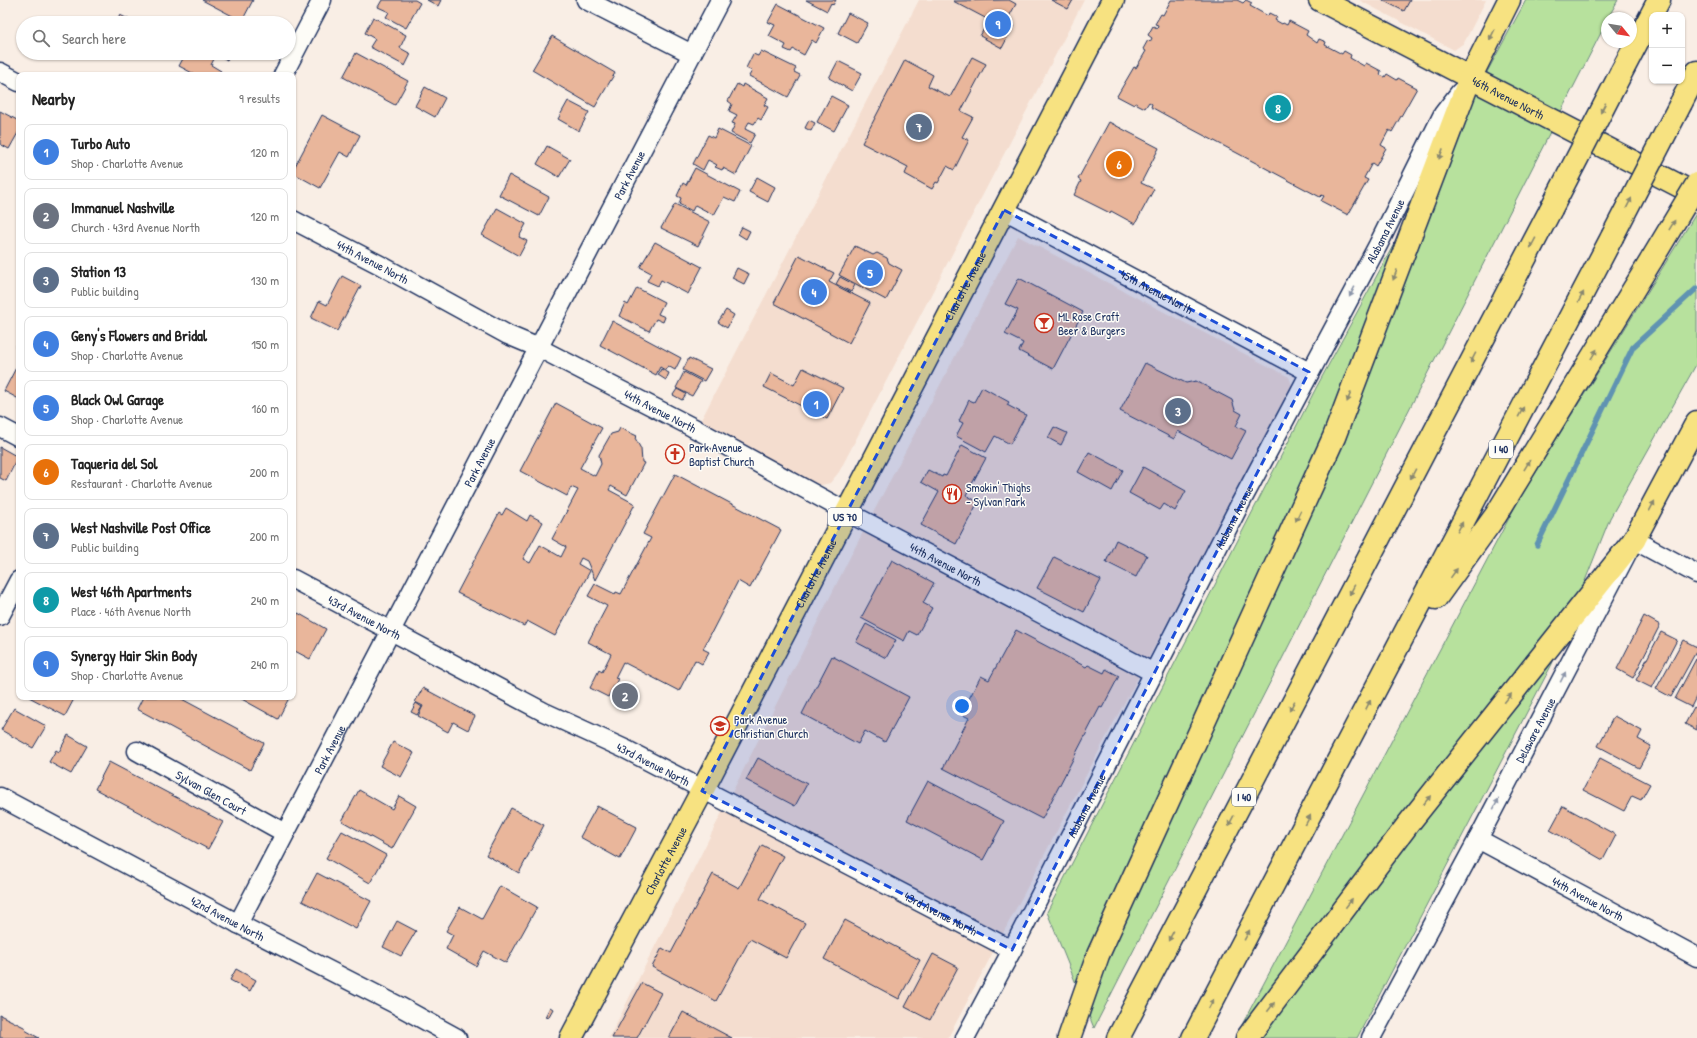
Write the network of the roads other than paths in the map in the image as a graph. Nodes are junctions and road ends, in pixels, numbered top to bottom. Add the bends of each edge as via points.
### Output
1 (322, 0) edge
2 (586, 0) edge
3 (720, 0) edge
4 (1113, 0) edge
5 (1320, 0) edge
6 (1509, 0) edge
7 (1659, 0) edge
8 (296, 50) edge
9 (692, 54) junction
10 (291, 60) edge
11 (0, 72) edge
12 (285, 72) edge
13 (1697, 72) edge
14 (1470, 78) junction
15 (16, 80) edge
16 (1697, 184) edge
17 (1697, 195) edge
18 (1004, 210) junction
19 (296, 222) edge
20 (539, 348) junction
21 (1309, 372) junction
22 (1697, 422) edge
23 (0, 427) edge
24 (16, 435) edge
25 (847, 512) junction
26 (1634, 540) junction
27 (1697, 574) edge
28 (296, 582) edge
29 (16, 586) edge
30 (0, 616) edge
31 (391, 630) junction
32 (1391, 661) junction
33 (1154, 673) junction
34 (137, 751) dead end
35 (702, 791) junction
36 (0, 797) edge
37 (285, 833) junction
38 (1478, 839) junction
39 (238, 924) junction
40 (1012, 950) junction
41 (1697, 957) edge
42 (457, 1038) edge
43 (571, 1038) edge
44 (965, 1038) edge
45 (1069, 1038) edge
46 (1118, 1038) edge
47 (1193, 1038) edge
48 (1247, 1038) edge
49 (1371, 1038) edge

1 - 8 street
2 - 9 street
3 - 9 street, Park Avenue
4 - 18 main road, Charlotte Avenue / US 70
5 - 14 main road, 46th Avenue North
6 -> 14 main road, Alabama Avenue
7 -> 46 main road, I 40, bridge
9 - 20 street, Park Avenue
10 - 12 street
11 - 15 street
32 -> 13 main road, I 40, bridge
14 - 17 main road, 46th Avenue North
14 -> 21 street, Alabama Avenue via 1443,114 1378,245
14 -> 45 main road via 1334,437 1098,955
32 -> 16 main road, bridge via 1496,515
18 - 21 street, 45th Avenue North
18 - 25 main road, Charlotte Avenue / US 70
19 - 20 street, 44th Avenue North via 508,335
20 - 25 street, 44th Avenue North via 692,427
20 - 31 street, Park Avenue
21 - 33 street, Alabama Avenue
26 -> 22 main road, Delaware Avenue
23 - 24 street
25 - 33 street, 44th Avenue North
25 - 35 main road, Charlotte Avenue / US 70
26 - 27 street
38 -> 26 street, Delaware Avenue
48 -> 26 main road via 1409,823
28 - 31 street, 43rd Avenue North
29 - 30 street
31 - 35 street, 43rd Avenue North via 544,712 627,750
31 - 37 street, Park Avenue
47 -> 32 main road, I 40
33 - 40 street, Alabama Avenue
34 - 37 street, Sylvan Glen Court
35 - 40 street, 43rd Avenue North
35 - 43 main road, Charlotte Avenue / US 70
36 - 39 street, 42nd Avenue North
37 - 39 street, Park Avenue
38 - 41 street, 44th Avenue North
38 - 49 street, Delaware Avenue
39 - 42 street, 42nd Avenue North
40 - 44 street, Alabama Avenue

